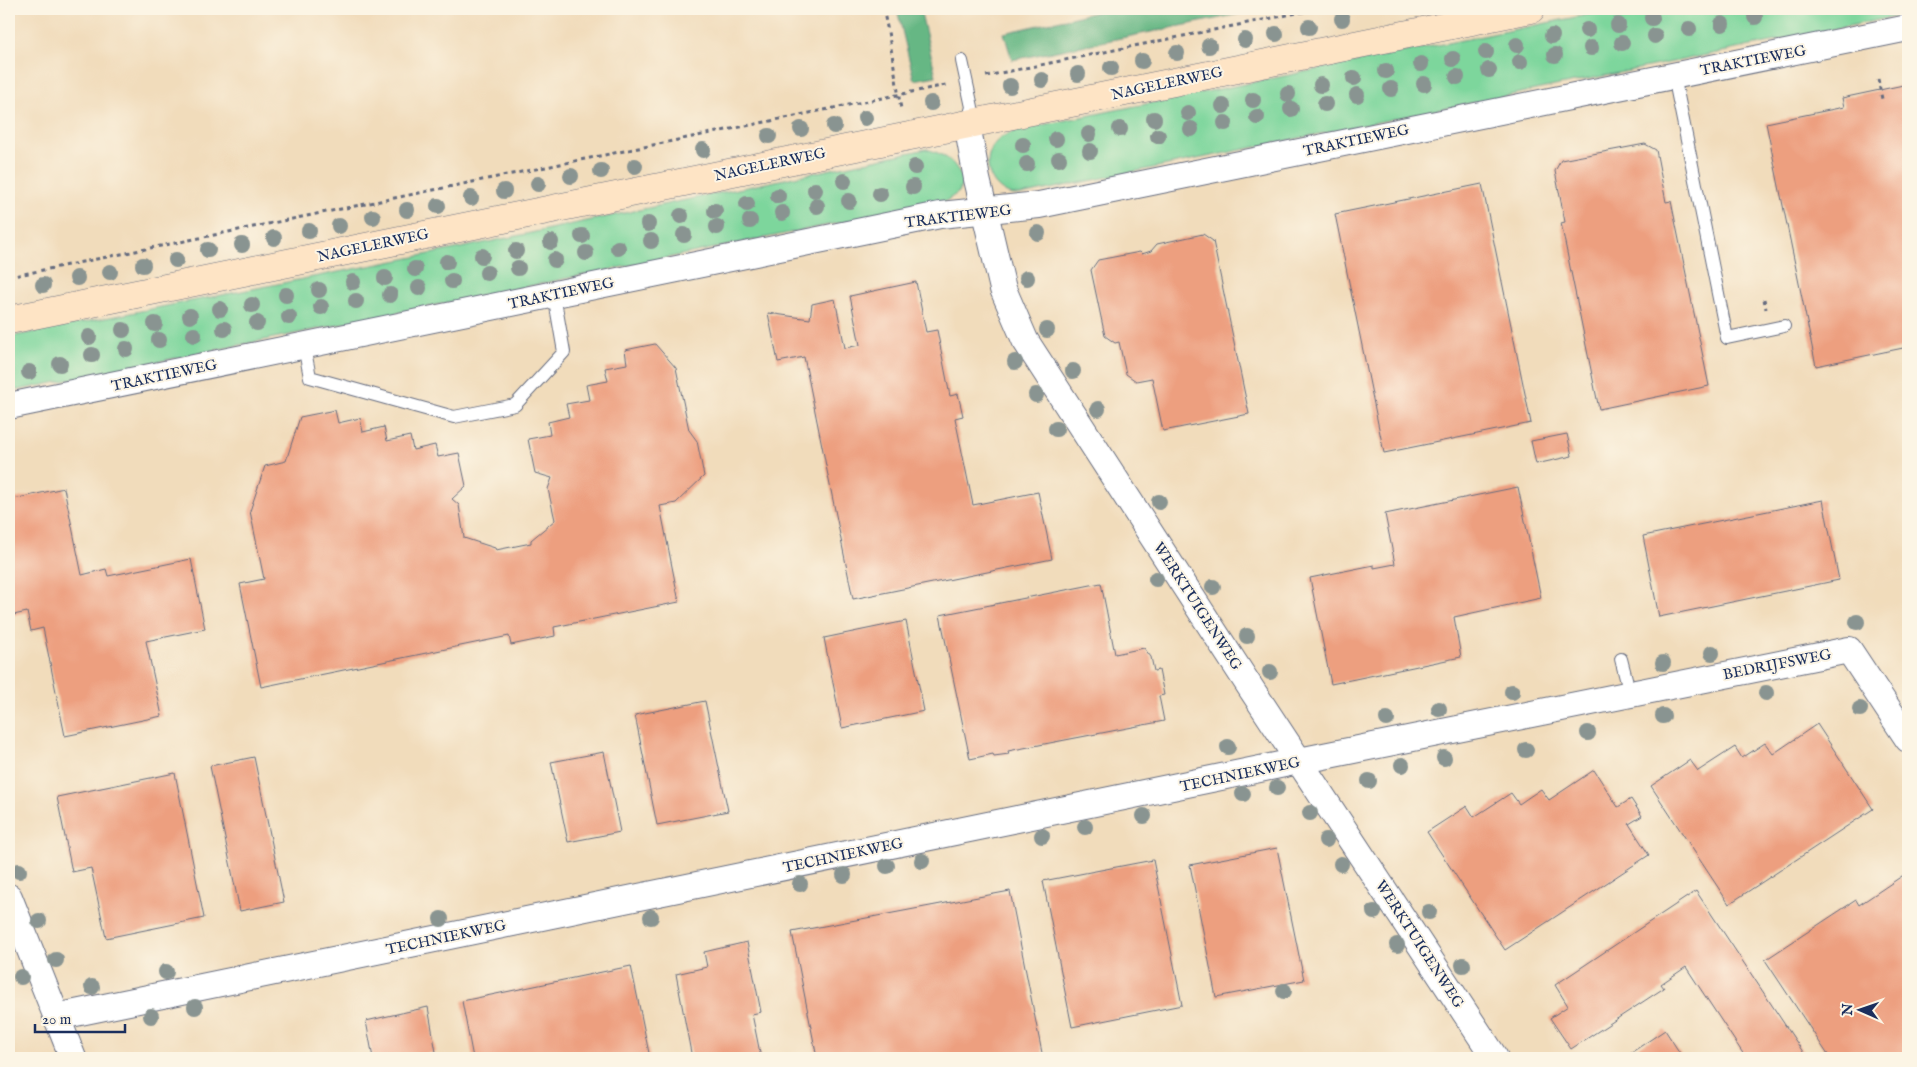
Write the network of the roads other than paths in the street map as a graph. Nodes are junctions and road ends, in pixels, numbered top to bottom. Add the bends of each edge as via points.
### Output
1 (1531, 9) edge
2 (1908, 28) edge
3 (962, 60) dead end
4 (1674, 76) junction
5 (967, 124) junction
6 (984, 211) junction
7 (554, 295) junction
8 (9, 320) edge
9 (1784, 326) dead end
10 (304, 346) junction
11 (9, 406) edge
12 (1621, 659) dead end
13 (1630, 694) junction
14 (1908, 739) edge
15 (1299, 761) junction
16 (9, 897) edge
17 (56, 1017) junction
18 (73, 1058) edge
19 (1495, 1058) edge

1 - 5 main road, NAGELERWEG
2 - 4 street, TRAKTIEWEG via 1718,75
3 - 5 lane via 972,107
4 - 6 street, TRAKTIEWEG via 1508,117 1039,205
4 - 9 lane via 1727,338
5 - 6 street, WERKTUIGENWEG
5 - 8 main road, NAGELERWEG
6 - 7 street, TRAKTIEWEG via 940,215
6 - 15 street, WERKTUIGENWEG via 1003,289 1025,340
7 - 10 street, TRAKTIEWEG
7 - 10 lane via 564,352 515,405 454,417 310,377
10 - 11 street, TRAKTIEWEG
12 - 13 lane
13 - 14 street, BEDRIJFSWEG via 1850,650
13 - 15 street, TECHNIEKWEG
15 - 17 street, TECHNIEKWEG
15 - 19 street, WERKTUIGENWEG
16 - 17 street
17 - 18 street

